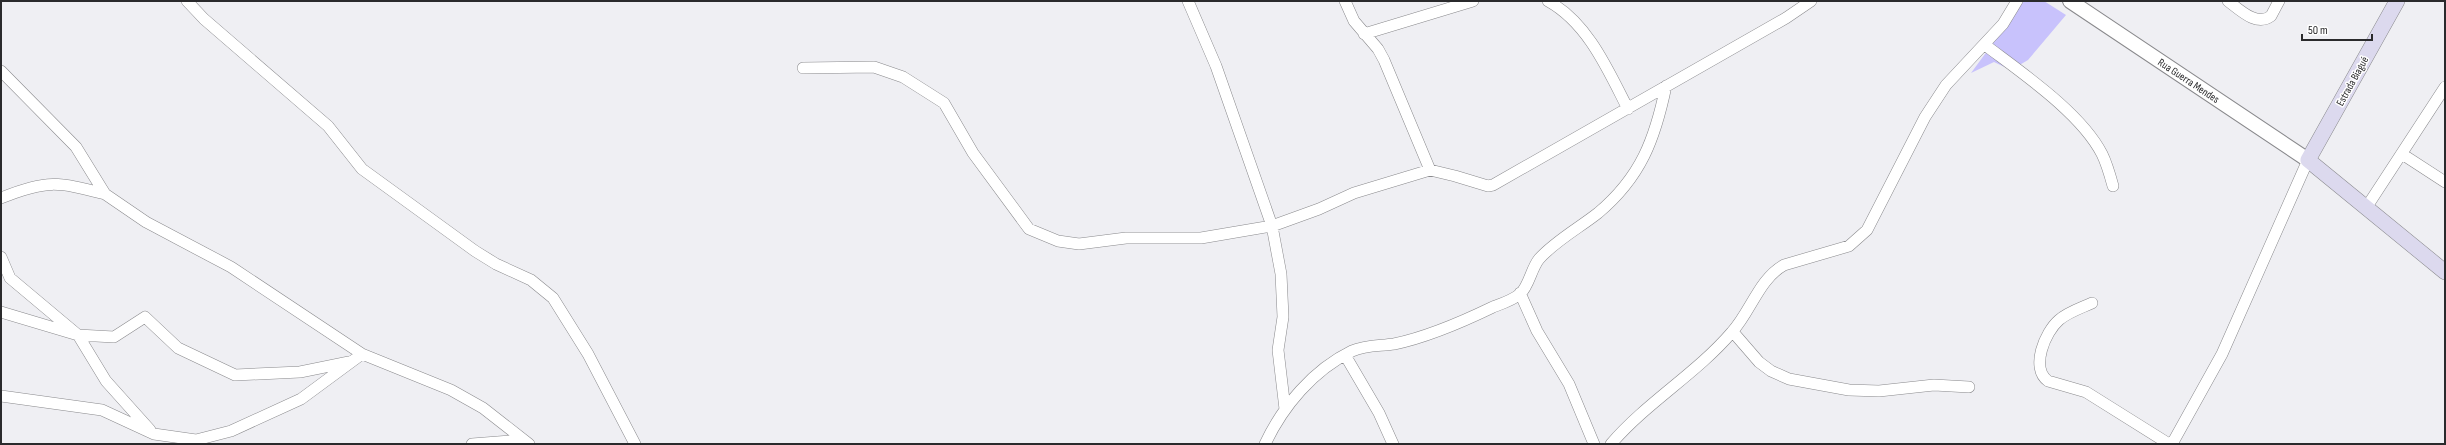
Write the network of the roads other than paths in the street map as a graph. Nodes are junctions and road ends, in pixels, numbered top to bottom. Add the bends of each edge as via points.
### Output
1 (187, 1) edge
2 (1188, 1) edge
3 (1345, 1) edge
4 (1473, 1) edge
5 (1548, 1) edge
6 (1811, 1) edge
7 (2017, 1) edge
8 (2070, 1) edge
9 (2228, 1) edge
10 (2279, 1) edge
11 (2398, 1) edge
12 (1364, 34) junction
13 (1985, 45) junction
14 (803, 68) dead end
15 (1, 71) edge
16 (1666, 86) junction
17 (2445, 87) edge
18 (1628, 109) junction
19 (2402, 154) junction
20 (2308, 160) junction
21 (1430, 170) junction
22 (2445, 182) edge
23 (2113, 186) dead end
24 (105, 194) junction
25 (1, 198) edge
26 (2366, 208) junction
27 (1272, 226) junction
28 (1, 257) edge
29 (2445, 272) edge
30 (1520, 294) junction
31 (2092, 303) dead end
32 (1, 312) edge
33 (1733, 332) junction
34 (78, 335) junction
35 (362, 354) junction
36 (1345, 355) junction
37 (352, 362) junction
38 (1968, 387) dead end
39 (1, 396) edge
40 (1285, 409) junction
41 (154, 434) junction
42 (526, 442) edge
43 (472, 444) edge
44 (635, 444) edge
45 (1265, 444) edge
46 (1393, 444) edge
47 (1594, 444) edge
48 (1611, 444) edge
49 (2169, 444) edge
50 (2172, 444) edge

1 - 44 street via 204,19 328,126 362,169 475,251 531,280 553,298 584,347
2 - 27 street via 1216,66
3 - 12 street via 1354,21
4 - 12 street
5 - 18 street via 1562,10 1592,44
6 - 16 street via 1786,18
7 - 13 street via 2003,24
8 - 20 street, Rua Guerra Mendes
9 - 10 street via 2247,15 2265,19 2271,16
11 - 20 main road, Estrada Biagué
12 - 21 street via 1384,60
13 - 23 street via 2031,81 2087,132 2105,160
13 - 33 street via 1946,84 1925,118 1867,230 1848,246 1784,264 1776,269 1766,280
14 - 27 street via 874,67 903,78 932,94 944,103 973,153 1029,229 1046,238 1079,244 1126,238 1201,238
15 - 24 street via 76,147
16 - 18 street
16 - 30 street via 1656,130 1639,166 1614,198 1538,260
17 - 19 street
18 - 21 street via 1493,185 1488,186
19 - 22 street
19 - 26 street
20 - 26 main road
20 - 50 street via 2222,354
21 - 27 street via 1354,193
24 - 25 street via 52,183 36,185
24 - 35 street via 146,222 232,267
26 - 29 main road
27 - 40 street via 1280,274 1283,317 1278,350
28 - 34 street via 10,278
30 - 36 street via 1427,334
30 - 47 street via 1537,331 1569,384
31 - 49 street via 2057,321 2040,356 2039,368 2043,377 2048,381 2086,392
32 - 34 street
33 - 38 street via 1759,362 1789,380 1849,390 1879,391 1934,385
33 - 48 street via 1697,367 1642,411
34 - 37 street via 114,338 145,317 178,348 235,375 300,372
34 - 41 street via 106,381
35 - 37 street
35 - 42 street via 451,390 483,408
36 - 40 street via 1299,391
36 - 46 street via 1380,413
37 - 41 street via 301,399 231,431 196,440
39 - 41 street via 102,410
40 - 45 street
42 - 43 street

